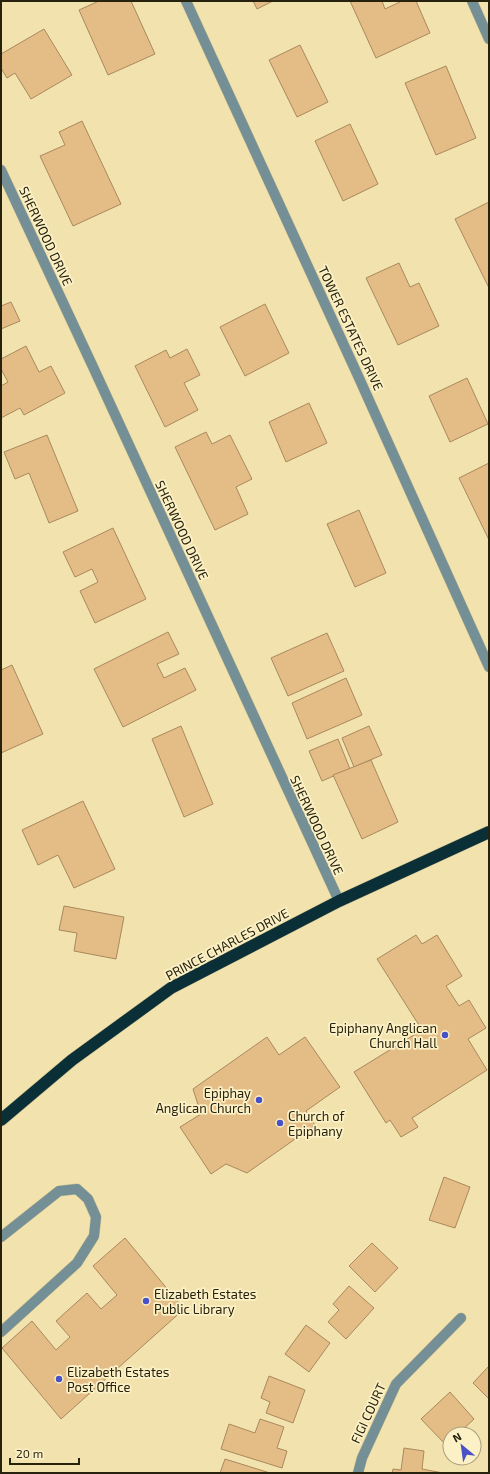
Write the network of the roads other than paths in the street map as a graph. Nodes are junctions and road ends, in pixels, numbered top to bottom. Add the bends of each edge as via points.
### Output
1 (186, 1) edge
2 (472, 1) edge
3 (489, 39) edge
4 (1, 170) edge
5 (489, 667) edge
6 (489, 832) edge
7 (339, 901) junction
8 (1, 1120) edge
9 (1, 1237) edge
10 (461, 1318) dead end
11 (1, 1332) edge
12 (358, 1473) edge

1 - 5 street, TOWER ESTATES DRIVE
2 - 3 street
4 - 7 street, SHERWOOD DRIVE
6 - 7 highway, PRINCE CHARLES DRIVE
7 - 8 highway, PRINCE CHARLES DRIVE via 171,988 72,1060
9 - 11 street via 60,1191 77,1189 88,1199 96,1217 94,1236 77,1263
10 - 12 street, FIGI COURT via 396,1384 362,1458

